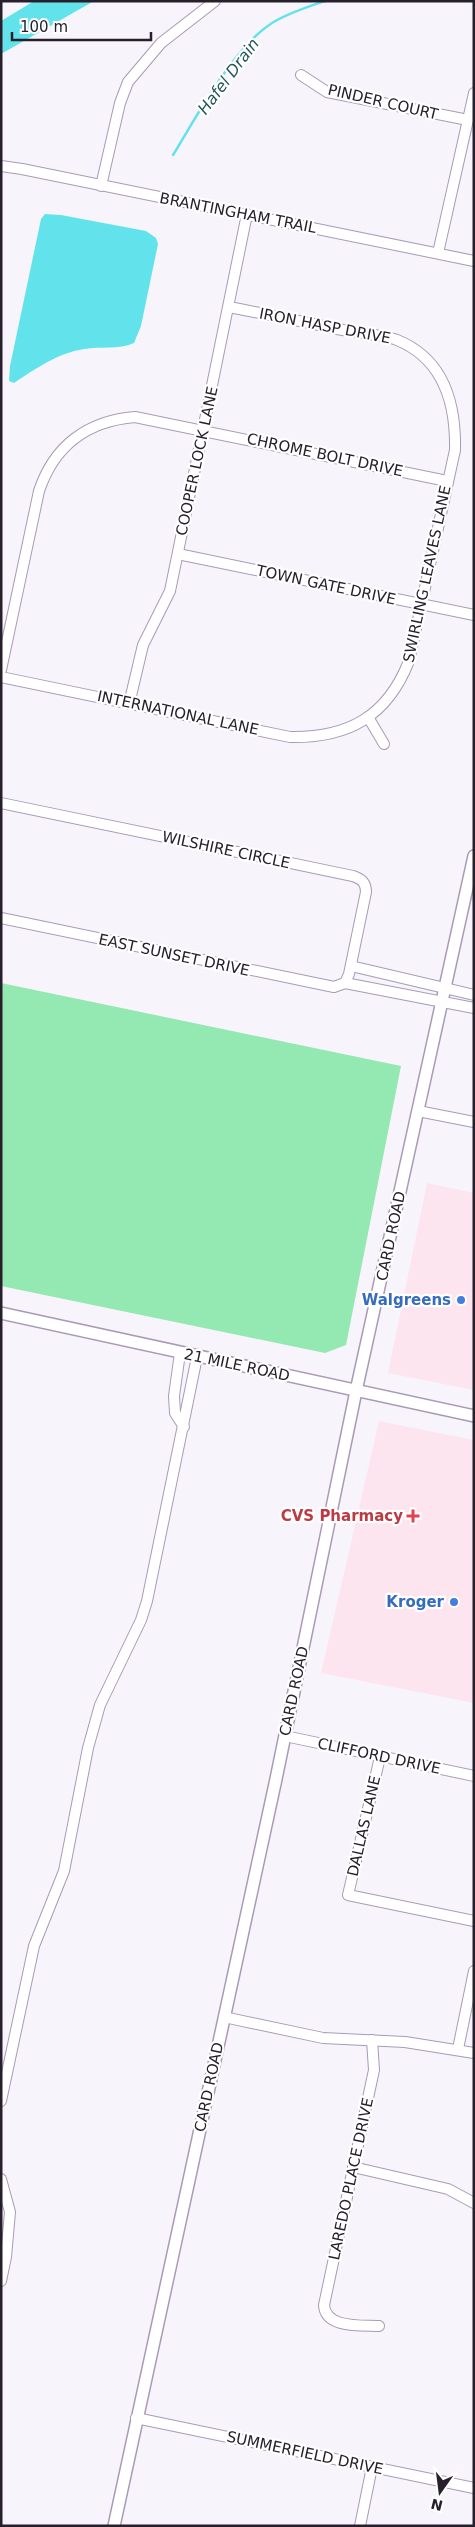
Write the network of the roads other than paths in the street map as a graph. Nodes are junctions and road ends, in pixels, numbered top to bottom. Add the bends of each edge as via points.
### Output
1 (215, 1) edge
2 (301, 75) dead end
3 (474, 93) edge
4 (468, 120) junction
5 (1, 166) edge
6 (101, 186) junction
7 (247, 214) junction
8 (438, 253) junction
9 (474, 261) edge
10 (229, 306) junction
11 (452, 400) joint
12 (203, 430) junction
13 (447, 480) junction
14 (178, 554) junction
15 (420, 605) junction
16 (474, 615) edge
17 (1, 670) edge
18 (1, 677) edge
19 (129, 704) junction
20 (368, 717) junction
21 (354, 726) joint
22 (384, 744) dead end
23 (1, 803) edge
24 (474, 856) edge
25 (1, 918) edge
26 (351, 966) junction
27 (345, 982) junction
28 (444, 987) junction
29 (474, 995) edge
30 (440, 1002) junction
31 (474, 1008) edge
32 (418, 1111) junction
33 (474, 1122) edge
34 (1, 1313) edge
35 (180, 1353) junction
36 (197, 1357) junction
37 (356, 1391) junction
38 (474, 1416) edge
39 (184, 1427) junction
40 (285, 1736) junction
41 (380, 1756) junction
42 (474, 1776) edge
43 (474, 1921) edge
44 (474, 1971) edge
45 (224, 2017) junction
46 (372, 2040) junction
47 (458, 2049) junction
48 (474, 2053) edge
49 (1, 2101) edge
50 (353, 2167) junction
51 (1, 2178) edge
52 (474, 2203) edge
53 (1, 2281) edge
54 (379, 2326) dead end
55 (136, 2418) junction
56 (372, 2467) junction
57 (474, 2488) edge
58 (114, 2526) edge
59 (360, 2526) edge

1 - 6 street via 161,43 128,82
2 - 4 street, PINDER COURT via 327,92
3 - 4 street
4 - 8 street
5 - 6 street, BRANTINGHAM TRAIL
6 - 7 street, BRANTINGHAM TRAIL
7 - 8 street, BRANTINGHAM TRAIL
7 - 10 street, COOPER LOCK LANE
8 - 9 street, BRANTINGHAM TRAIL
10 - 11 street, IRON HASP DRIVE via 396,339 423,356 442,378
10 - 12 street, COOPER LOCK LANE
11 - 13 street, SWIRLING LEAVES LANE via 455,450
12 - 13 street, CHROME BOLT DRIVE
12 - 14 street, COOPER LOCK LANE
12 - 17 street, CHROME BOLT DRIVE via 135,417 114,418 84,432 53,459 38,491
13 - 15 street, SWIRLING LEAVES LANE
14 - 15 street, TOWN GATE DRIVE
14 - 19 street, COOPER LOCK LANE via 170,590 143,645
15 - 16 street, TOWN GATE DRIVE
15 - 20 street, SWIRLING LEAVES LANE via 404,674 384,705
18 - 19 street, INTERNATIONAL LANE
19 - 21 street, INTERNATIONAL LANE via 290,736 323,736
20 - 21 street, SWIRLING LEAVES LANE
20 - 22 street
23 - 26 street, WILSHIRE CIRCLE via 359,878 366,885 366,892
24 - 28 street, CARD ROAD
25 - 27 street, EAST SUNSET DRIVE via 329,987 338,987
26 - 27 street
26 - 28 street
27 - 30 street, EAST SUNSET DRIVE
28 - 29 street
28 - 30 street, CARD ROAD
30 - 31 street, EAST SUNSET DRIVE
30 - 32 street, CARD ROAD
32 - 33 street
32 - 37 street, CARD ROAD
34 - 35 street, 21 MILE ROAD
35 - 36 street, 21 MILE ROAD
35 - 39 street via 174,1396 175,1413
36 - 37 street, 21 MILE ROAD
36 - 39 street
37 - 38 street, 21 MILE ROAD
37 - 40 street, CARD ROAD
39 - 49 street via 148,1601 100,1705 88,1748 64,1870 34,1946
40 - 41 street, CLIFFORD DRIVE
40 - 45 street, CARD ROAD
41 - 42 street, CLIFFORD DRIVE
41 - 43 street, DALLAS LANE via 348,1895
44 - 47 street
45 - 46 street via 323,2038
45 - 55 street, CARD ROAD
46 - 47 street
46 - 50 street, LAREDO PLACE DRIVE via 374,2070
47 - 48 street
50 - 52 street via 448,2189
50 - 54 street, LAREDO PLACE DRIVE via 324,2305 328,2316 345,2324
51 - 53 street via 10,2212
55 - 56 street, SUMMERFIELD DRIVE
55 - 58 street, CARD ROAD
56 - 57 street, SUMMERFIELD DRIVE
56 - 59 street

